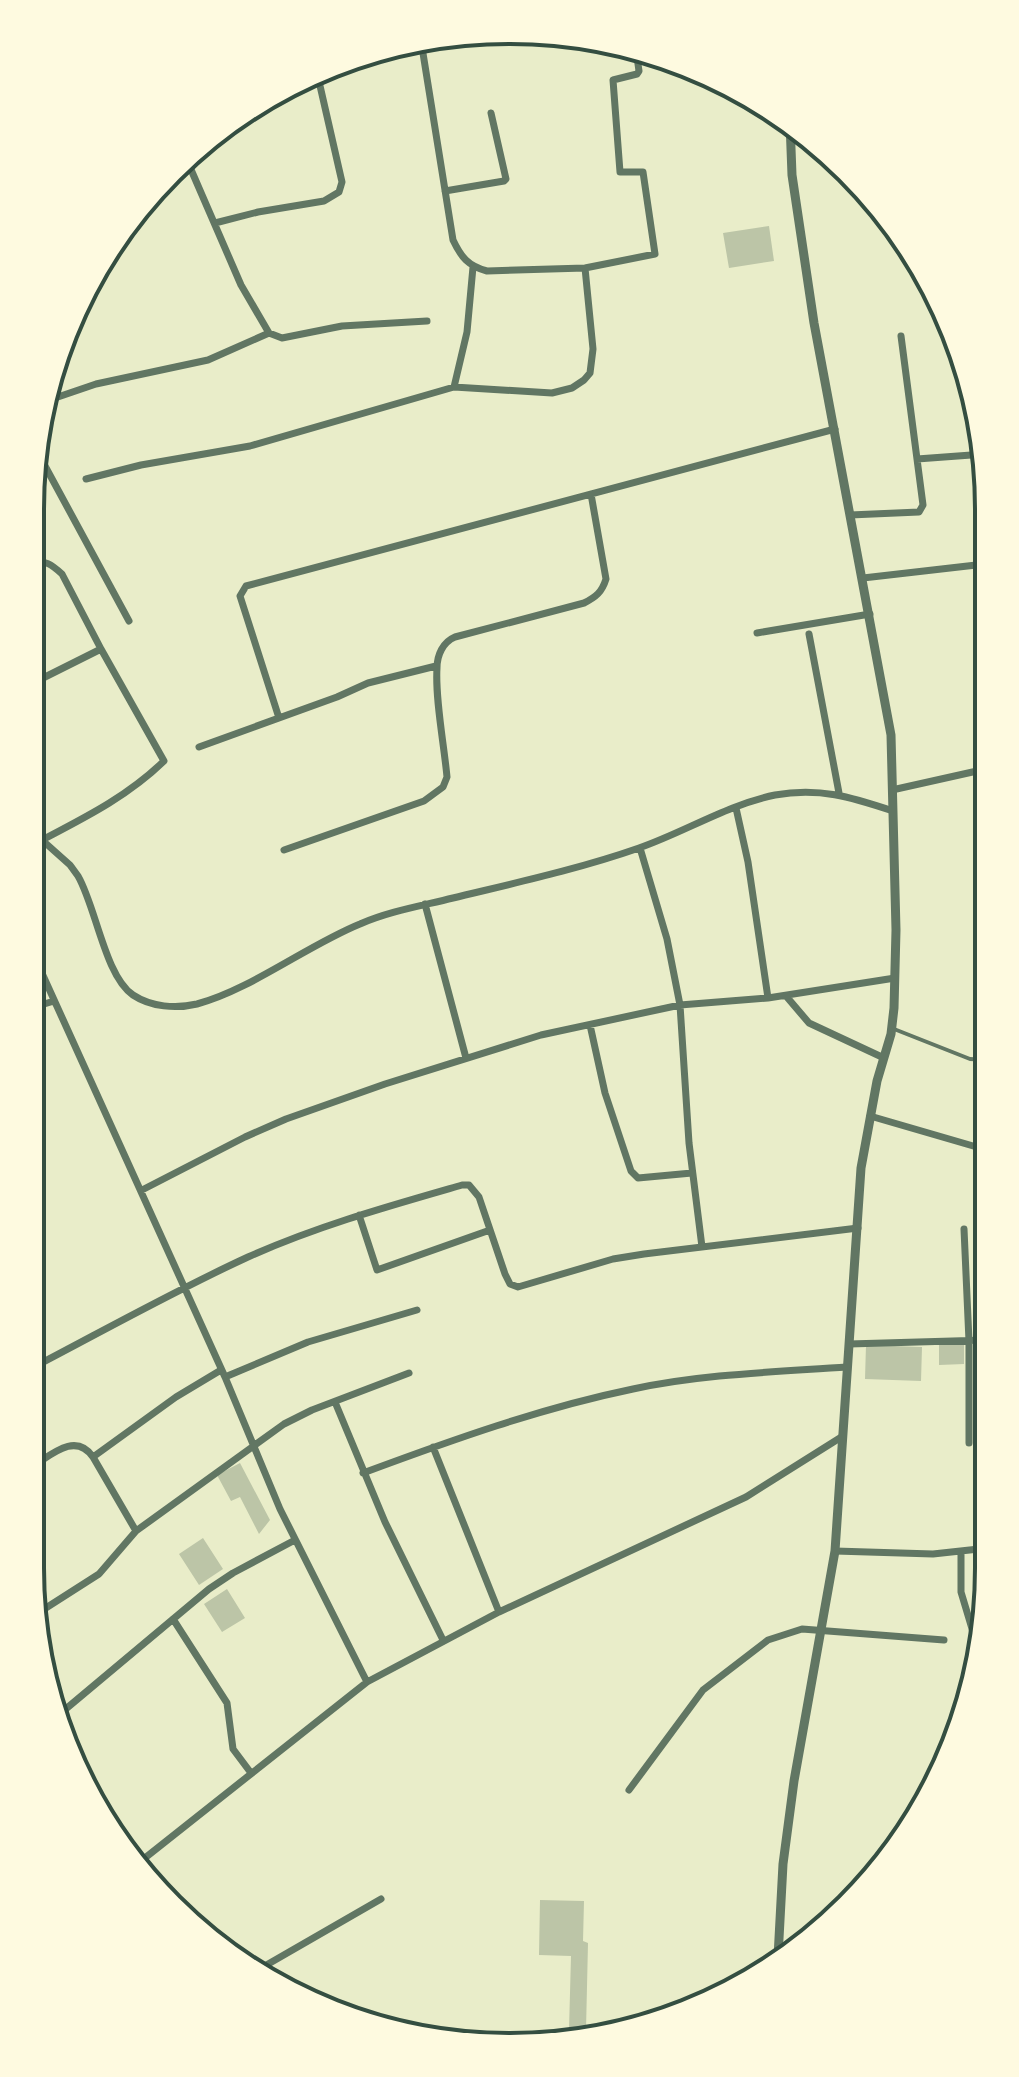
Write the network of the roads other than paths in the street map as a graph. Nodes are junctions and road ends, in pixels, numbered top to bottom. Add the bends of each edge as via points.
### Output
1 (423, 52) edge
2 (638, 62) edge
3 (320, 84) edge
4 (491, 113) dead end
5 (791, 138) edge
6 (191, 170) edge
7 (445, 191) junction
8 (215, 223) junction
9 (473, 267) junction
10 (585, 268) junction
11 (427, 321) dead end
12 (269, 333) junction
13 (901, 336) dead end
14 (454, 387) junction
15 (58, 397) edge
16 (835, 429) junction
17 (972, 455) edge
18 (917, 459) junction
19 (46, 468) edge
20 (86, 479) dead end
21 (591, 494) junction
22 (850, 515) junction
23 (44, 561) edge
24 (975, 565) edge
25 (863, 578) junction
26 (870, 614) junction
27 (129, 621) dead end
28 (757, 633) dead end
29 (809, 634) dead end
30 (101, 649) junction
31 (436, 666) junction
32 (44, 678) edge
33 (279, 718) junction
34 (199, 747) dead end
35 (975, 771) edge
36 (892, 790) junction
37 (839, 793) junction
38 (736, 808) junction
39 (893, 811) junction
40 (44, 839) edge
41 (44, 842) edge
42 (640, 848) junction
43 (284, 850) dead end
44 (425, 904) junction
45 (44, 978) edge
46 (895, 978) junction
47 (786, 996) junction
48 (768, 998) junction
49 (54, 1001) junction
50 (44, 1004) edge
51 (680, 1005) junction
52 (590, 1025) junction
53 (892, 1028) junction
54 (466, 1058) junction
55 (884, 1058) junction
56 (975, 1059) edge
57 (870, 1116) junction
58 (975, 1147) edge
59 (692, 1173) junction
60 (142, 1190) junction
61 (359, 1215) junction
62 (858, 1228) junction
63 (964, 1229) dead end
64 (490, 1230) junction
65 (702, 1247) junction
66 (183, 1288) junction
67 (417, 1310) dead end
68 (969, 1341) junction
69 (975, 1341) edge
70 (849, 1344) junction
71 (44, 1362) edge
72 (847, 1367) junction
73 (409, 1373) dead end
74 (223, 1374) junction
75 (335, 1402) junction
76 (843, 1436) junction
77 (969, 1443) dead end
78 (253, 1445) junction
79 (433, 1447) junction
80 (93, 1457) junction
81 (44, 1459) edge
82 (363, 1473) junction
83 (136, 1531) junction
84 (295, 1540) junction
85 (975, 1550) edge
86 (835, 1551) junction
87 (961, 1552) junction
88 (46, 1608) edge
89 (499, 1612) junction
90 (173, 1619) junction
91 (971, 1626) edge
92 (821, 1630) junction
93 (443, 1640) junction
94 (944, 1640) dead end
95 (367, 1682) junction
96 (67, 1710) edge
97 (251, 1773) junction
98 (629, 1790) dead end
99 (146, 1857) edge
100 (381, 1899) dead end
101 (779, 1947) edge
102 (267, 1965) edge

1 - 7 street
2 - 10 street via 637,74 613,80 620,172 643,172 655,254
3 - 8 street via 342,182 339,192 324,201
4 - 7 street via 506,179
5 - 16 street via 814,323
6 - 8 street
7 - 9 street via 453,240
8 - 12 street
9 - 10 street
9 - 14 street via 467,332
10 - 14 street via 593,349 584,380 552,393
11 - 12 street via 342,326 282,338
12 - 15 street via 208,360
13 - 18 street
14 - 20 street via 250,446
16 - 21 street
16 - 22 street
17 - 18 street
18 - 22 street via 923,505 919,512
19 - 27 street
21 - 31 street via 606,579 603,590 584,603 448,640
21 - 33 street via 246,586 240,596
22 - 25 street
23 - 30 street via 62,574
24 - 25 street
25 - 26 street
26 - 28 street
26 - 36 street via 891,735
29 - 37 street
30 - 32 street
30 - 40 street via 164,761 108,806
31 - 33 street via 368,683
31 - 43 street via 447,777 443,787 424,801
33 - 34 street
35 - 36 street
36 - 39 street
37 - 38 street via 801,792
37 - 39 street
38 - 42 street
38 - 48 street
39 - 46 street
41 - 44 street via 83,885 118,982 134,996 173,1007 198,1004 357,925
42 - 44 street
42 - 51 street
44 - 54 street
45 - 49 street
46 - 47 street
46 - 53 street
47 - 48 street
47 - 55 street via 809,1023
48 - 51 street
49 - 50 street
49 - 60 street
51 - 52 street
51 - 59 street
52 - 54 street
52 - 59 street via 631,1171 638,1178
53 - 55 street
53 - 56 lane
54 - 60 street via 286,1119
55 - 57 street
57 - 58 street
57 - 62 street
59 - 65 street
60 - 66 street
61 - 64 street via 469,1185
61 - 64 street via 377,1270
61 - 66 street
62 - 65 street
62 - 70 street
63 - 68 street
64 - 65 street via 505,1274 518,1287 613,1259
66 - 71 street
66 - 74 street
67 - 74 street
68 - 69 street
68 - 70 street
68 - 77 street
70 - 72 street
72 - 76 street
72 - 79 street via 706,1377 633,1389
73 - 75 street
74 - 78 street
74 - 80 street via 176,1397
75 - 78 street via 299,1416
75 - 82 street
76 - 86 street
76 - 89 street via 746,1497
78 - 83 street
78 - 84 street
79 - 82 street
79 - 89 street
80 - 81 street via 76,1444
80 - 83 street
82 - 93 street
83 - 88 street via 99,1574
84 - 90 street via 233,1573
84 - 95 street
85 - 87 street
86 - 87 street
86 - 92 street
87 - 91 street via 961,1592
89 - 93 street
90 - 96 street
90 - 97 street via 227,1703 233,1749
92 - 94 street
92 - 98 street via 802,1629 768,1640 721,1674 703,1690
92 - 101 street via 794,1781
93 - 95 street
95 - 97 street
97 - 99 street
100 - 102 street

